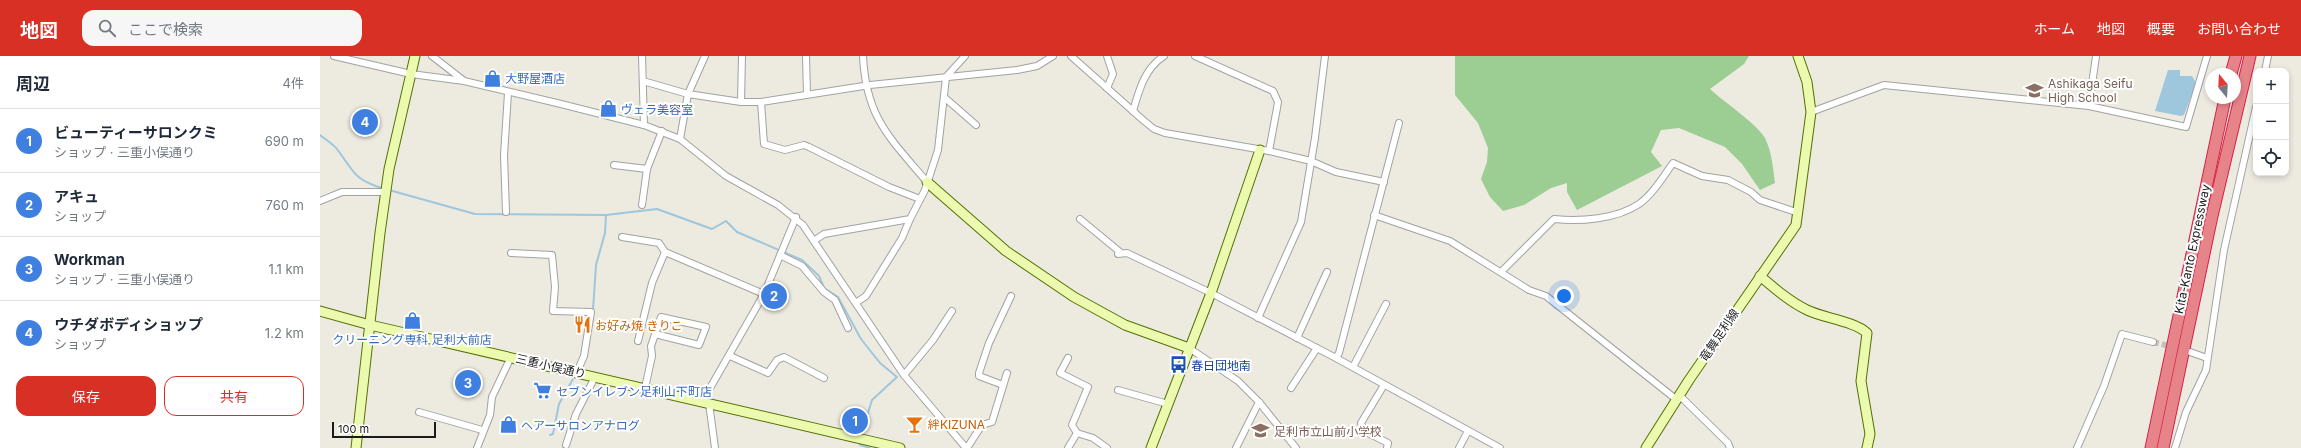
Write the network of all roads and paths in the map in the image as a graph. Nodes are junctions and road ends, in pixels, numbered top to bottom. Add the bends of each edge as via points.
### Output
1 (334, 56) edge
2 (415, 56) edge
3 (433, 56) edge
4 (642, 56) edge
5 (705, 56) edge
6 (742, 56) edge
7 (806, 56) edge
8 (863, 56) edge
9 (965, 56) edge
10 (1053, 56) edge
11 (1071, 56) edge
12 (1107, 56) edge
13 (1164, 56) edge
14 (1195, 56) edge
15 (1325, 56) edge
16 (1798, 56) edge
17 (2096, 56) edge
18 (2206, 56) edge
19 (2236, 56) edge
20 (2250, 56) edge
21 (2268, 56) edge
22 (2233, 68) edge
23 (2265, 68) edge
24 (411, 74) junction
25 (946, 76) junction
26 (464, 81) junction
27 (643, 81) junction
28 (866, 86) junction
29 (1107, 88) junction
30 (508, 93) junction
31 (688, 94) junction
32 (807, 94) junction
33 (944, 97) junction
34 (741, 102) junction
35 (761, 102) junction
36 (2224, 104) edge
37 (2089, 106) junction
38 (1133, 111) junction
39 (1811, 112) junction
40 (2253, 120) edge
41 (976, 124) dead end
42 (1399, 124) dead end
43 (644, 125) junction
44 (662, 131) junction
45 (680, 139) junction
46 (1264, 151) junction
47 (1311, 161) junction
48 (614, 165) dead end
49 (647, 169) junction
50 (927, 182) junction
51 (1384, 182) junction
52 (386, 192) junction
53 (920, 199) junction
54 (320, 201) edge
55 (642, 205) dead end
56 (506, 212) dead end
57 (1799, 213) junction
58 (1374, 215) junction
59 (796, 217) junction
60 (910, 219) junction
61 (1080, 219) dead end
62 (622, 236) dead end
63 (815, 240) junction
64 (666, 252) junction
65 (511, 253) dead end
66 (780, 255) junction
67 (1327, 272) dead end
68 (1501, 272) junction
69 (1760, 276) junction
70 (1211, 293) junction
71 (764, 294) junction
72 (1011, 296) dead end
73 (857, 302) junction
74 (1386, 304) dead end
75 (320, 311) edge
76 (952, 312) dead end
77 (1258, 318) junction
78 (370, 325) junction
79 (848, 328) dead end
80 (655, 334) junction
81 (1297, 338) junction
82 (638, 341) dead end
83 (2153, 342) tunnel mouth
84 (1189, 348) junction
85 (1317, 348) junction
86 (2190, 352) dead end
87 (730, 356) junction
88 (511, 357) junction
89 (1068, 358) dead end
90 (1336, 358) junction
91 (2207, 358) junction
92 (1353, 367) junction
93 (577, 372) junction
94 (1007, 373) dead end
95 (904, 375) junction
96 (595, 377) junction
97 (824, 378) dead end
98 (1003, 385) junction
99 (1384, 385) junction
100 (645, 388) junction
101 (1291, 388) dead end
102 (1118, 390) dead end
103 (1678, 398) junction
104 (1258, 402) junction
105 (706, 403) junction
106 (1168, 404) junction
107 (419, 412) dead end
108 (482, 430) junction
109 (1468, 431) junction
110 (1077, 433) junction
111 (566, 445) dead end
112 (1490, 446) edge
113 (356, 448) edge
114 (477, 448) edge
115 (715, 448) edge
116 (900, 448) edge
117 (967, 448) edge
118 (1068, 448) edge
119 (1107, 448) edge
120 (1151, 448) edge
121 (1236, 448) edge
122 (1296, 448) edge
123 (1387, 448) edge
124 (1459, 448) edge
125 (1500, 448) edge
126 (1646, 448) edge
127 (1730, 448) edge
128 (1868, 448) edge
129 (2077, 448) edge
130 (2151, 448) edge
131 (2163, 448) edge
132 (2175, 448) edge

1 - 24 street
2 - 24 street
3 - 26 street
4 - 27 street
5 - 31 street
6 - 34 street
7 - 32 street
8 - 28 street
9 - 25 street
10 - 25 street via 1037,66 1027,68
11 - 29 street
12 - 29 street via 1113,74
13 - 38 street via 1151,66 1140,87
14 - 46 street via 1273,91 1278,102
15 - 47 street
16 - 39 street, 竜舞足利線 via 1809,94
17 - 37 street
18 - 37 street via 2186,127
19 - 22 highway
20 - 131 highway, Kita-Kanto Expressway via 2212,216
21 - 23 street
24 - 26 street
24 - 52 street
25 - 28 street
25 - 33 street
26 - 30 street
27 - 31 street
27 - 43 street
28 - 32 street
28 - 50 street via 881,126
29 - 38 street
30 - 43 street
30 - 56 street via 504,155
31 - 34 street
31 - 45 street
32 - 35 street
33 - 41 street
33 - 50 street via 938,150
34 - 35 street
35 - 53 street via 764,144 785,150 804,145 810,147 889,187
36 - 130 highway, Kita-Kanto Expressway
37 - 39 street via 1884,84
38 - 46 street via 1154,129 1165,134
39 - 57 street, 竜舞足利線
40 - 91 street via 2222,257
42 - 51 street
43 - 44 street
44 - 45 street
44 - 49 street
45 - 59 street via 726,176
46 - 47 street
46 - 70 street
47 - 51 street via 1336,172
47 - 77 street via 1299,229
48 - 49 street
49 - 55 street
50 - 53 street
50 - 84 street via 1006,251 1074,297 1125,325
51 - 58 street
52 - 54 street via 342,192
52 - 78 street
53 - 60 street
57 - 68 street via 1760,200 1751,192 1728,180 1702,176 1673,163 1654,189 1638,204 1606,217 1587,220 1554,218
57 - 69 street, 竜舞足利線 via 1796,225
58 - 68 street via 1450,241
58 - 90 street
59 - 63 street
59 - 66 street
60 - 63 street via 824,234
60 - 73 street via 902,238 866,296
61 - 70 street via 1119,253 1128,253 1150,262
62 - 64 street via 659,243
63 - 73 street
64 - 71 street
64 - 82 street via 652,283
65 - 93 street via 552,255 555,287 553,311 590,312 584,356
66 - 71 street
66 - 79 street via 802,266 824,292 835,300
67 - 81 street
68 - 103 street via 1529,290 1546,296
69 - 103 street, 竜舞足利線
69 - 128 street via 1807,310 1867,333 1861,381 1870,434
70 - 77 street
70 - 84 street
71 - 87 street
72 - 98 street via 989,343 979,374
73 - 95 street
74 - 92 street
75 - 78 street, 三重小俣通り
76 - 95 street
77 - 81 street
78 - 88 street, 三重小俣通り
78 - 113 street
80 - 80 street via 661,317 706,327 699,345
80 - 100 street
81 - 85 street
83 - 129 street via 2122,334 2104,386
84 - 104 street via 1238,381
84 - 106 street
85 - 90 street
85 - 101 street
86 - 91 street
87 - 97 street via 768,373 777,360 784,357
87 - 105 street
88 - 93 street, 三重小俣通り
88 - 108 street via 492,396 490,415
89 - 110 street via 1060,373 1088,387 1072,425
90 - 92 street
91 - 132 street via 2204,374 2186,412
92 - 99 street
93 - 96 street, 三重小俣通り
94 - 98 street
95 - 117 street
96 - 100 street, 三重小俣通り
96 - 111 street via 576,414
98 - 117 street via 992,422 982,425
99 - 109 street
99 - 123 street via 1361,423 1364,431 1388,443
100 - 105 street, 三重小俣通り
102 - 106 street
103 - 126 street, 竜舞足利線
103 - 127 street via 1728,443
104 - 121 street
104 - 122 street
105 - 115 street
105 - 116 street, 三重小俣通り
106 - 120 street
107 - 108 street
108 - 114 street
109 - 112 street
109 - 124 street
110 - 118 street
110 - 119 street via 1093,438
112 - 125 street

